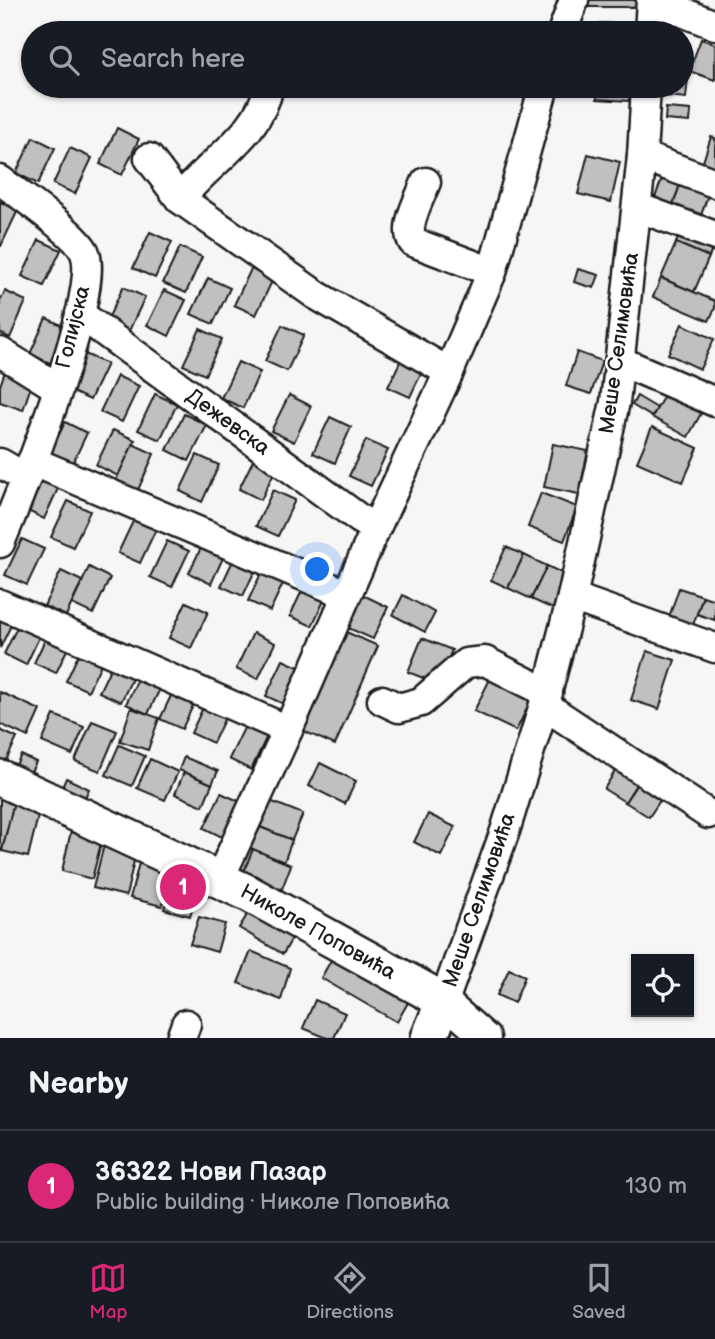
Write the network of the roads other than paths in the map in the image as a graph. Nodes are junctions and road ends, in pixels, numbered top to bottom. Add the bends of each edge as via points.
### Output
1 (573, 0) edge
2 (652, 0) edge
3 (566, 21) edge
4 (650, 21) edge
5 (715, 25) edge
6 (266, 98) edge
7 (541, 98) edge
8 (645, 98) edge
9 (642, 156) junction
10 (149, 158) dead end
11 (0, 180) edge
12 (426, 182) dead end
13 (715, 183) edge
14 (180, 199) junction
15 (637, 207) junction
16 (715, 236) edge
17 (492, 272) junction
18 (80, 314) junction
19 (0, 352) edge
20 (620, 361) junction
21 (449, 372) junction
22 (58, 388) junction
23 (715, 402) edge
24 (0, 463) edge
25 (29, 470) junction
26 (375, 530) junction
27 (0, 543) edge
28 (346, 594) junction
29 (572, 597) junction
30 (0, 604) edge
31 (715, 648) edge
32 (546, 699) junction
33 (382, 700) dead end
34 (288, 730) junction
35 (0, 778) edge
36 (708, 814) dead end
37 (219, 880) junction
38 (443, 1001) junction
39 (429, 1038) edge
40 (486, 1038) edge

1 - 3 street
2 - 4 street
2 - 5 street
6 - 14 street via 235,145 196,178
7 - 17 street
8 - 9 street, Меше Селимовића
9 - 13 street
9 - 15 street, Меше Селимовића
10 - 14 street
11 - 18 street, Голијска via 85,251
12 - 17 street via 410,228 413,243
14 - 21 street via 316,295
15 - 16 street
15 - 20 street, Меше Селимовића
17 - 21 street
18 - 22 street, Голијска
18 - 26 street, Дежевска
19 - 22 street, Голијска
20 - 23 street
20 - 29 street, Меше Селимовића
21 - 26 street
22 - 25 street, Голијска
24 - 25 street
25 - 27 street, Голијска
25 - 28 street
26 - 28 street
28 - 34 street
29 - 31 street
29 - 32 street, Меше Селимовића
30 - 34 street
32 - 33 street via 485,661 466,663 421,702 399,708
32 - 36 street
32 - 38 street, Меше Селимовића via 505,831
34 - 37 street
35 - 37 main road, Николе Поповића
37 - 38 main road, Николе Поповића
38 - 39 main road, Меше Селимовића
38 - 40 street, Меше Селимовића

